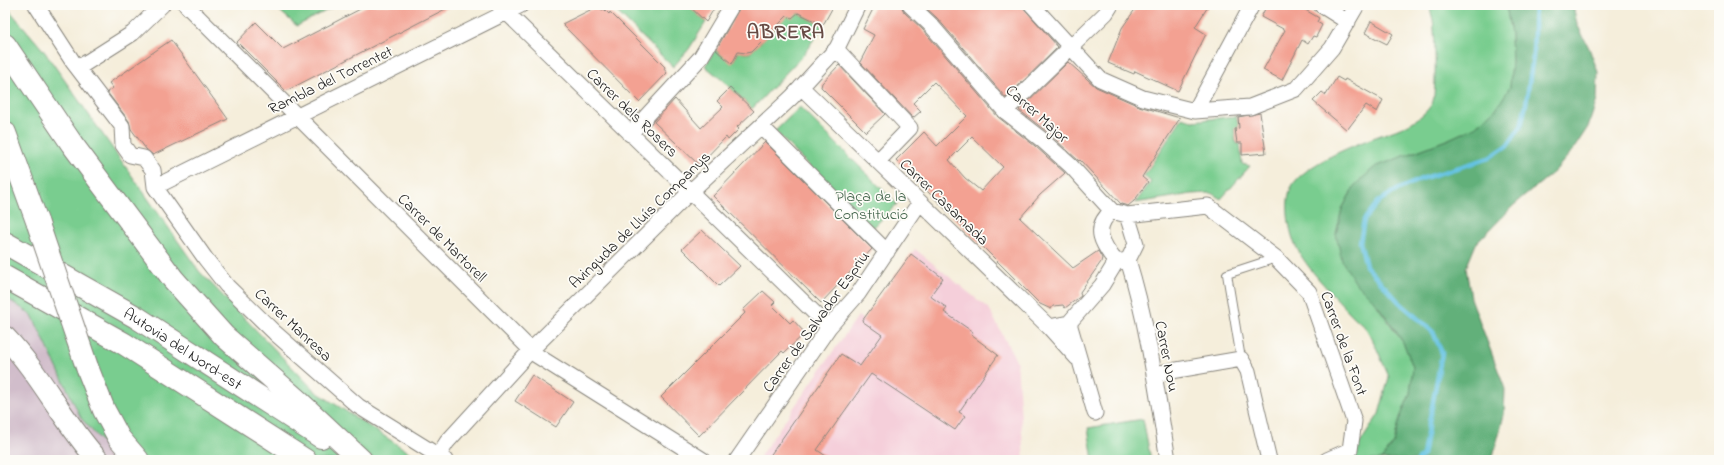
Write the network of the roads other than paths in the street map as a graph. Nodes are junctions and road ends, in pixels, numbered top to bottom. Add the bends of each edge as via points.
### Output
1 (36, 5) edge
2 (162, 5) edge
3 (186, 5) edge
4 (521, 5) edge
5 (732, 5) edge
6 (846, 5) edge
7 (858, 5) edge
8 (910, 5) edge
9 (1032, 5) edge
10 (1111, 5) edge
11 (1252, 5) edge
12 (1321, 5) edge
13 (503, 9) edge
14 (1352, 10) edge
15 (5, 45) edge
16 (1071, 47) junction
17 (836, 49) junction
18 (820, 67) junction
19 (78, 68) junction
20 (801, 87) junction
21 (1005, 111) junction
22 (1195, 111) junction
23 (297, 116) junction
24 (761, 126) junction
25 (5, 133) edge
26 (630, 134) junction
27 (878, 161) junction
28 (155, 187) junction
29 (690, 192) junction
30 (920, 202) junction
31 (1112, 211) junction
32 (1127, 215) junction
33 (5, 243) edge
34 (887, 252) junction
35 (1276, 258) junction
36 (1122, 261) junction
37 (5, 277) edge
38 (1069, 323) junction
39 (829, 327) junction
40 (1049, 327) junction
41 (5, 337) edge
42 (531, 350) junction
43 (1242, 359) junction
44 (1080, 362) junction
45 (1154, 374) junction
46 (1095, 413) dead end
47 (442, 458) edge
48 (98, 460) edge
49 (138, 460) edge
50 (305, 460) edge
51 (357, 460) edge
52 (362, 460) edge
53 (703, 460) edge
54 (737, 460) edge
55 (1168, 460) edge
56 (1269, 460) edge
57 (1327, 460) edge

1 - 19 street
2 - 19 street via 133,33
3 - 23 street, Carrer de Martorell
4 - 13 street, Rambla del Torrentet
5 - 26 street via 701,57
6 - 18 street via 834,42
7 - 17 street, Avinguda de Lluís Companys
8 - 21 street, Carrer Major via 930,24
9 - 16 street
10 - 16 street
11 - 22 street
12 - 14 street
13 - 23 street, Rambla del Torrentet
13 - 26 street, Carrer dels Rosers
14 - 22 street via 1332,48 1296,89 1250,107
15 - 52 highway via 72,144 173,279 224,336
16 - 21 street
16 - 22 street via 1100,79 1143,98
17 - 18 street, Avinguda de Lluís Companys
17 - 27 street via 910,128
18 - 20 street, Avinguda de Lluís Companys
19 - 28 street via 122,126 123,145 130,156 144,158 153,170
20 - 24 street, Avinguda de Lluís Companys
20 - 27 street, Carrer Casamada
21 - 31 street, Carrer Major via 1071,166
23 - 28 street, Rambla del Torrentet
23 - 42 street, Carrer de Martorell
24 - 29 street, Avinguda de Lluís Companys
24 - 34 street
25 - 49 highway, bridge via 104,410 119,438
26 - 29 street, Carrer dels Rosers
27 - 30 street, Carrer Casamada
28 - 47 street, Carrer Manresa via 227,286 275,333 358,406
29 - 39 street, Carrer dels Rosers
29 - 42 street, Avinguda de Lluís Companys
30 - 34 street, Carrer de Salvador Espriu
30 - 40 street, Carrer Casamada
31 - 32 street
31 - 36 street via 1103,218 1100,231 1104,247
32 - 35 street, Carrer de la Font via 1208,206
32 - 36 street via 1136,244
33 - 51 highway, Autovia del Nord-est via 136,317
34 - 39 street, Carrer de Salvador Espriu via 858,294
35 - 43 lane via 1227,274
35 - 57 street, Carrer de la Font via 1309,292 1354,421 1350,450
36 - 38 street
36 - 45 street, Carrer Nou via 1136,286
37 - 50 highway, Autovia del Nord-est via 123,343
38 - 40 street
38 - 44 street
39 - 54 street, Carrer de Salvador Espriu
40 - 44 street, Carrer Casamada
41 - 48 street via 47,389
42 - 47 street, Avinguda de Lluís Companys via 447,442
42 - 53 street, Carrer de Martorell
43 - 45 street
43 - 56 street via 1248,371
44 - 46 street
45 - 55 street, Carrer Nou

